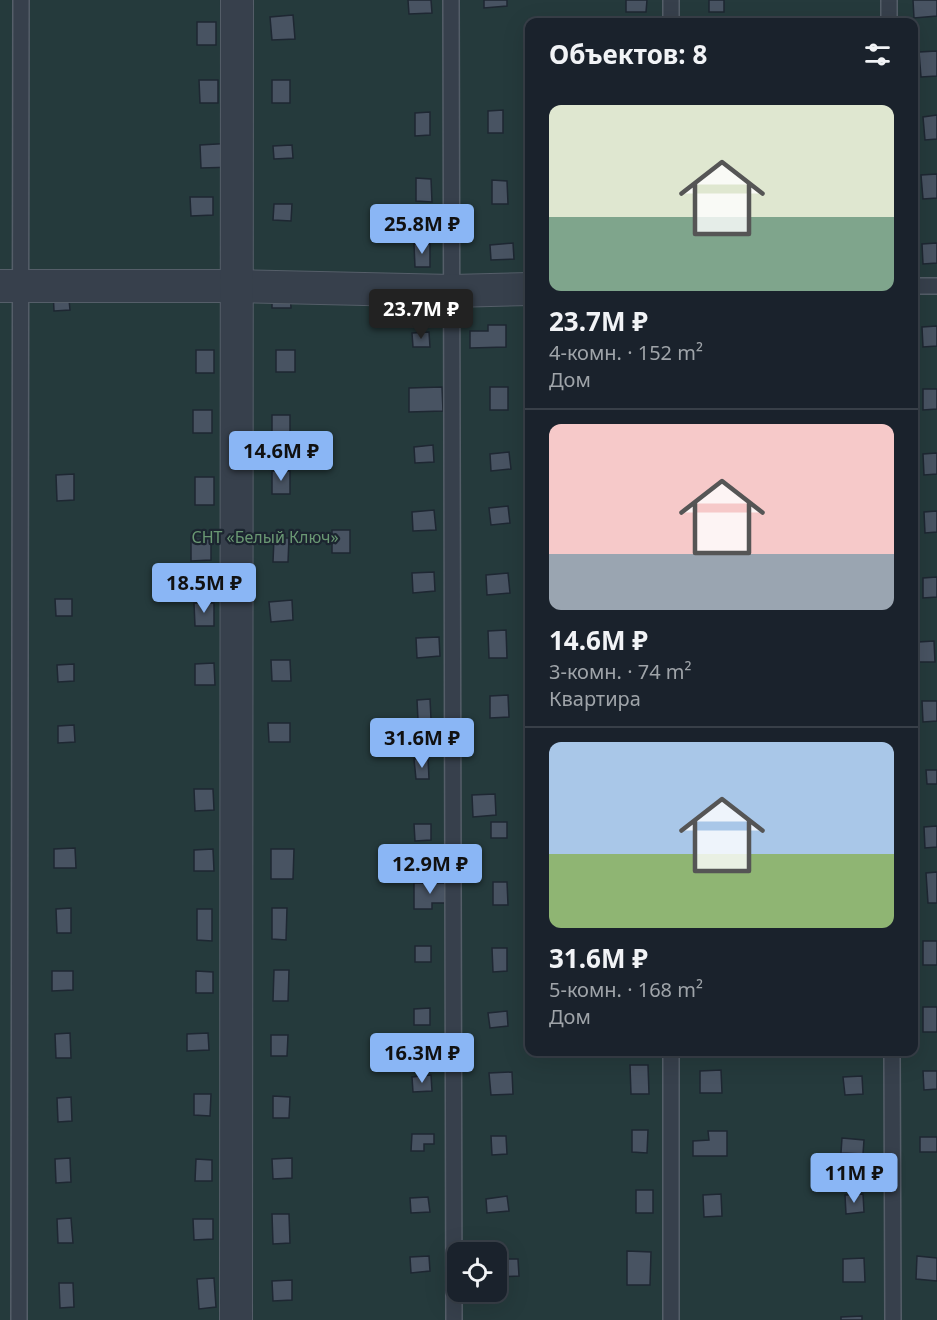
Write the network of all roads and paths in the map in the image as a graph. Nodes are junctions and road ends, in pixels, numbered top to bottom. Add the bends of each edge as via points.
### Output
1 (21, 0) edge
2 (237, 0) edge
3 (451, 0) edge
4 (672, 0) edge
5 (889, 0) edge
6 (671, 18) edge
7 (889, 18) edge
8 (10, 286) edge
9 (237, 286) junction
10 (918, 286) edge
11 (937, 286) edge
12 (525, 289) edge
13 (452, 291) junction
14 (671, 1056) edge
15 (892, 1056) edge
16 (19, 1320) edge
17 (236, 1320) edge
18 (454, 1320) edge
19 (671, 1320) edge
20 (893, 1320) edge

1 - 8 lane
2 - 9 street
3 - 13 lane
4 - 6 lane
5 - 7 lane
8 - 9 street
8 - 16 lane
9 - 13 street
9 - 17 street
10 - 11 lane
12 - 13 street
13 - 18 lane
14 - 19 lane
15 - 20 lane

